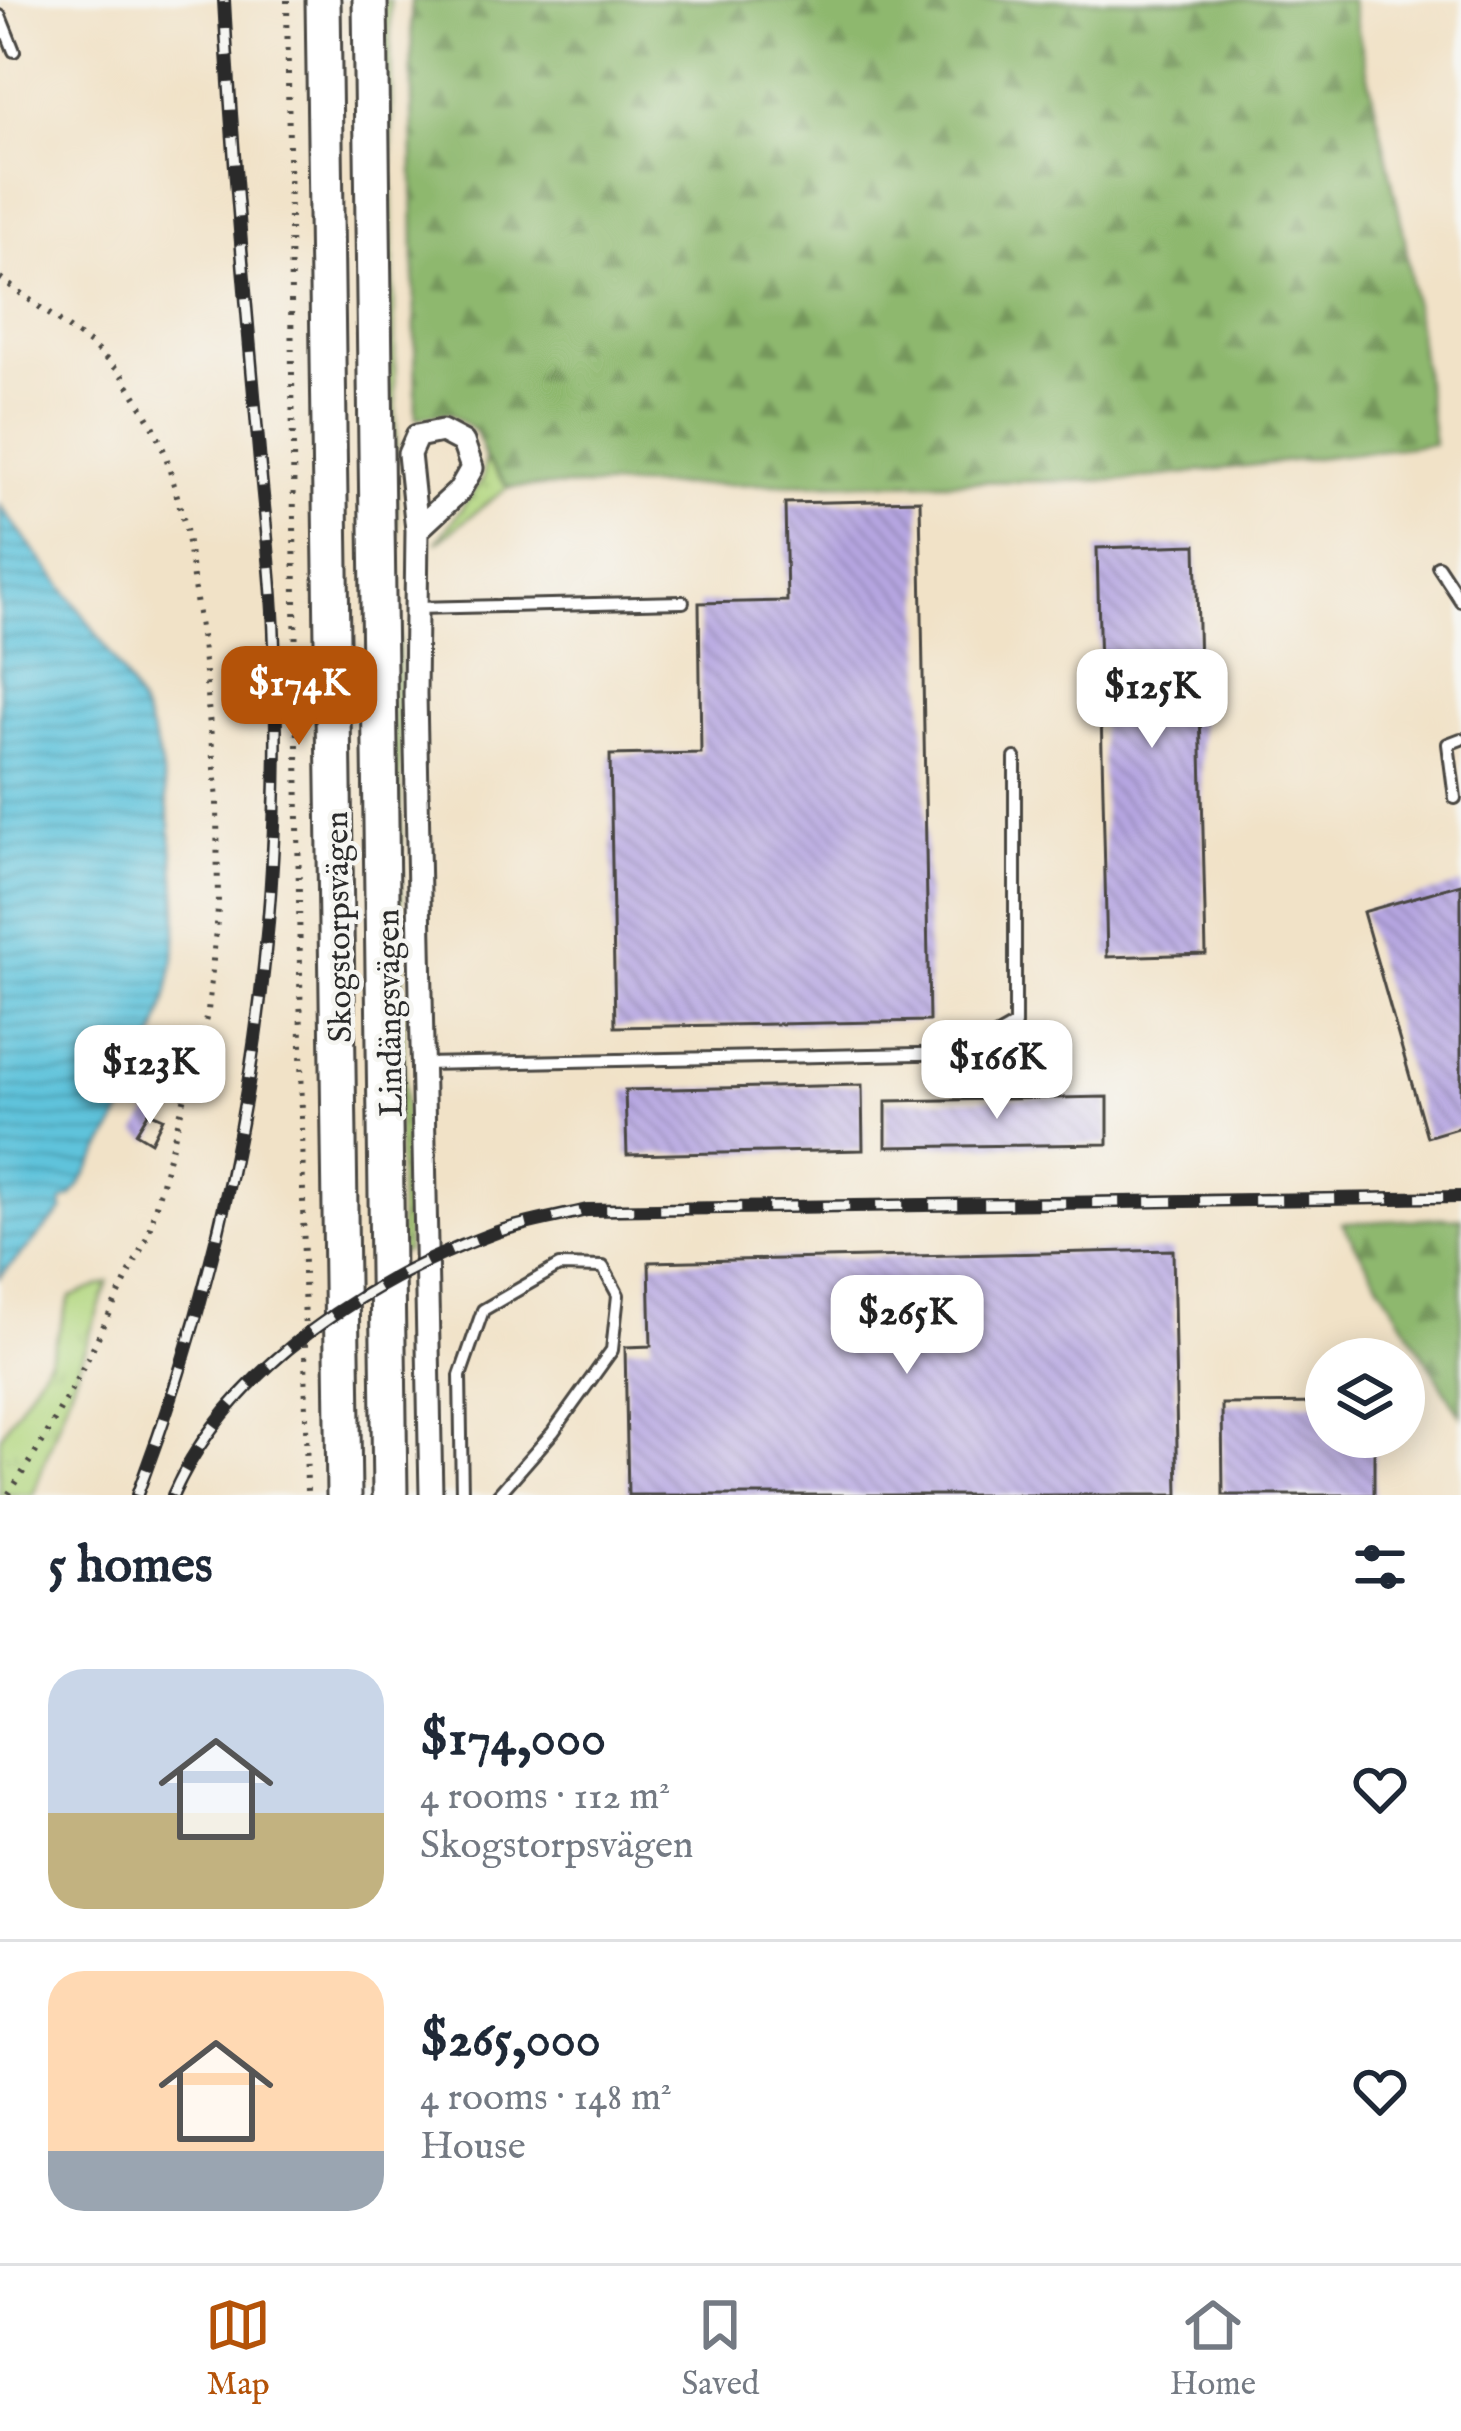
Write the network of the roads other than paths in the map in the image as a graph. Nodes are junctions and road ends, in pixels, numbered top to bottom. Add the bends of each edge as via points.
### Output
1 (323, 0) edge
2 (370, 0) edge
3 (0, 16) edge
4 (14, 51) dead end
5 (417, 530) dead end
6 (1438, 566) dead end
7 (1461, 601) edge
8 (683, 602) dead end
9 (416, 608) junction
10 (1461, 739) edge
11 (1015, 758) dead end
12 (1455, 798) dead end
13 (422, 1064) junction
14 (344, 1495) edge
15 (390, 1495) edge
16 (430, 1495) edge
17 (462, 1495) edge
18 (498, 1495) edge

1 - 14 main road, Skogstorpsvägen
2 - 15 main road, Skogstorpsvägen
3 - 4 lane
5 - 9 street, Lindängsvägen
6 - 7 lane
8 - 9 lane
9 - 13 street, Lindängsvägen
10 - 12 lane via 1448,744
11 - 13 lane via 1015,1025 966,1052
13 - 16 street, Lindängsvägen
17 - 18 lane via 460,1376 483,1310 559,1266 603,1267 618,1295 612,1350

